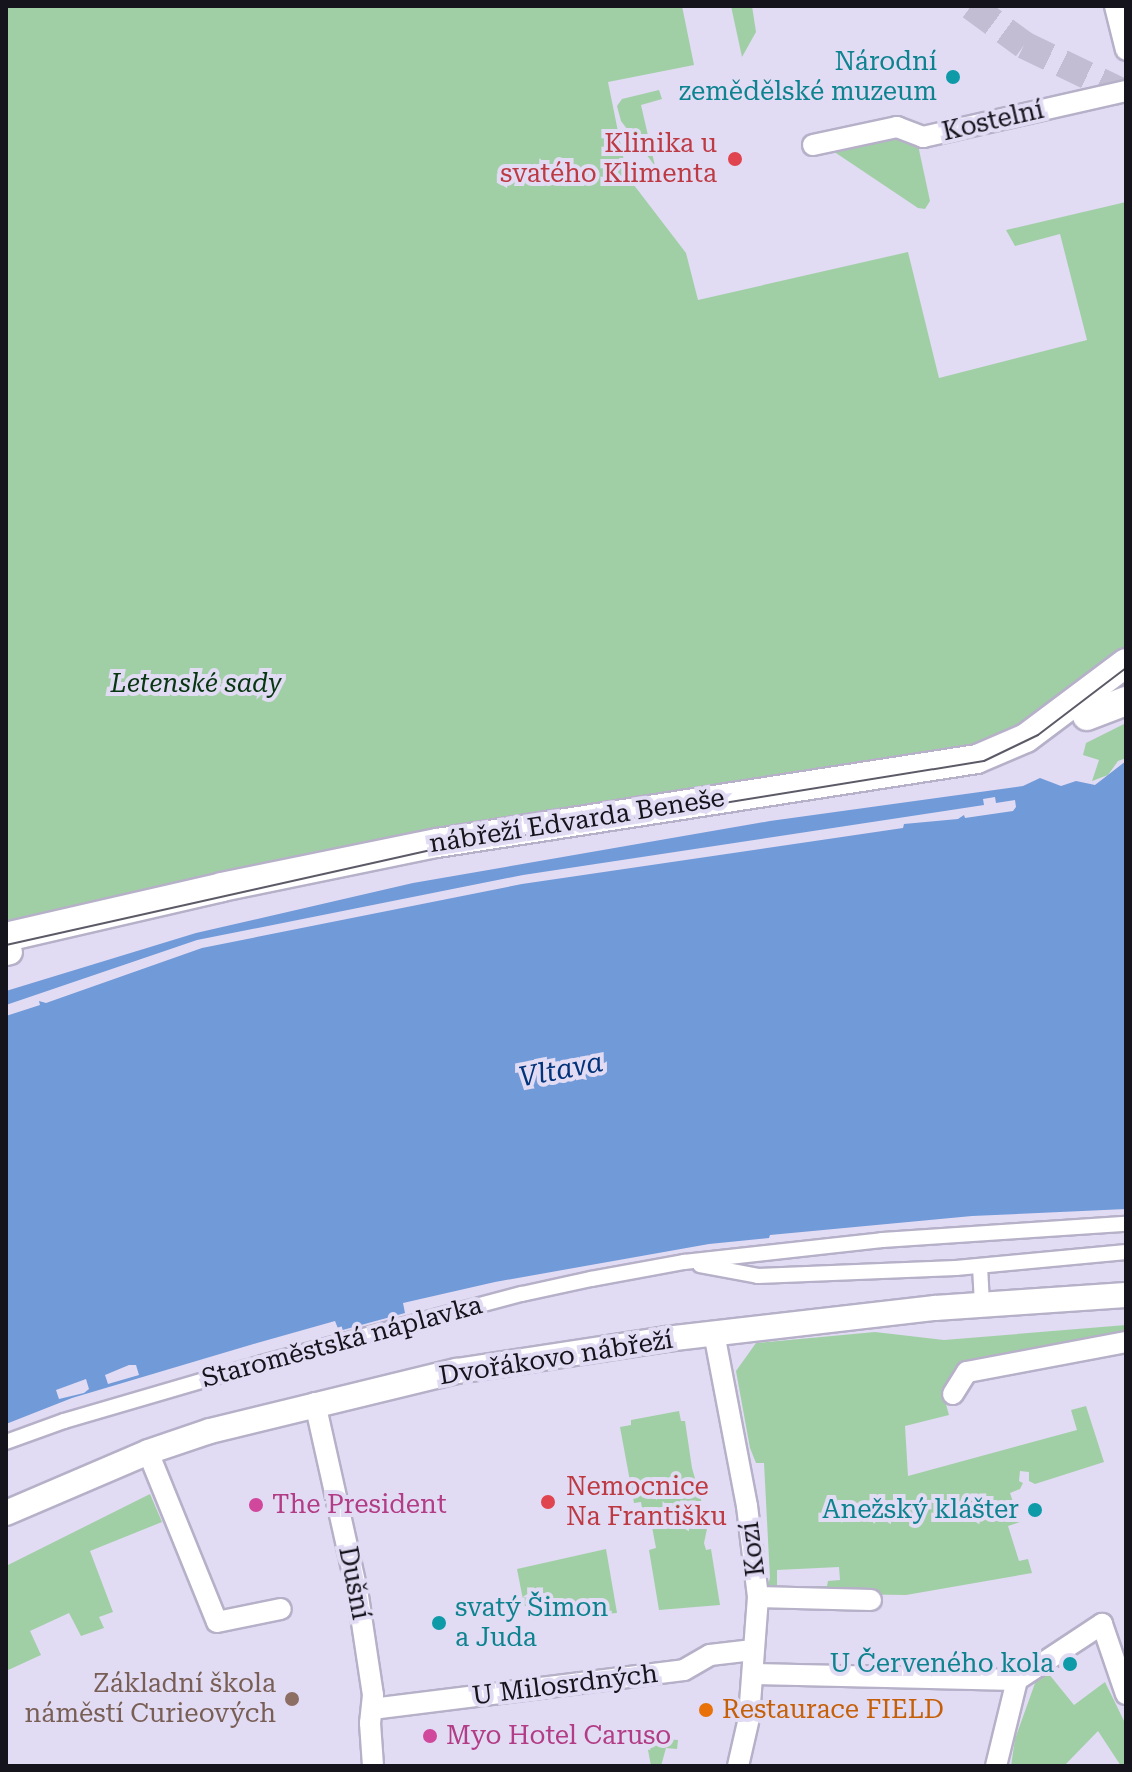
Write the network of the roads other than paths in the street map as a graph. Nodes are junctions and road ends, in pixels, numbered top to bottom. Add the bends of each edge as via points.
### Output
1 (1115, 6) edge
2 (1126, 50) edge
3 (1126, 91) edge
4 (813, 145) dead end
5 (1126, 663) edge
6 (1126, 685) edge
7 (1126, 701) edge
8 (1087, 716) junction
9 (7, 949) edge
10 (1126, 1224) edge
11 (1126, 1252) edge
12 (684, 1262) junction
13 (980, 1266) junction
14 (1126, 1295) edge
15 (982, 1303) junction
16 (714, 1333) junction
17 (1126, 1342) edge
18 (953, 1394) dead end
19 (315, 1403) junction
20 (6, 1442) edge
21 (148, 1452) junction
22 (6, 1513) edge
23 (758, 1597) junction
24 (871, 1600) dead end
25 (281, 1609) dead end
26 (753, 1650) junction
27 (754, 1674) junction
28 (1017, 1680) junction
29 (1126, 1694) edge
30 (372, 1709) junction
31 (373, 1766) edge
32 (738, 1766) edge
33 (996, 1766) edge

1 - 2 street
3 - 4 street, Kostelní via 923,137 897,127
5 - 9 main road, nábřeží Edvarda Beneše via 1026,738 977,759 437,843 222,887
6 - 8 main road, nábřeží Edvarda Beneše
7 - 8 main road
8 - 9 main road, nábřeží Edvarda Beneše via 1023,759 974,777 474,855
10 - 12 street, Staroměstská náplavka via 978,1231
11 - 13 street, Staroměstská náplavka
12 - 13 street, Staroměstská náplavka via 758,1276
12 - 20 street, Staroměstská náplavka via 478,1305 64,1421
13 - 15 street
14 - 15 street, Dvořákovo nábřeží
15 - 16 street, Dvořákovo nábřeží
16 - 19 street, Dvořákovo nábřeží via 457,1371
16 - 23 street, Kozí via 747,1506
17 - 18 street via 967,1372
19 - 21 street, Dvořákovo nábřeží
19 - 30 street, Dušní via 358,1596
21 - 22 street, Dvořákovo nábřeží
21 - 25 street via 217,1622
23 - 24 street
23 - 26 street, Kozí
26 - 27 street, Kozí
26 - 30 street, U Milosrdných via 710,1655 684,1670
27 - 28 street
27 - 32 street, Kozí
28 - 29 street via 1102,1624
28 - 33 street
30 - 31 street, Dušní

